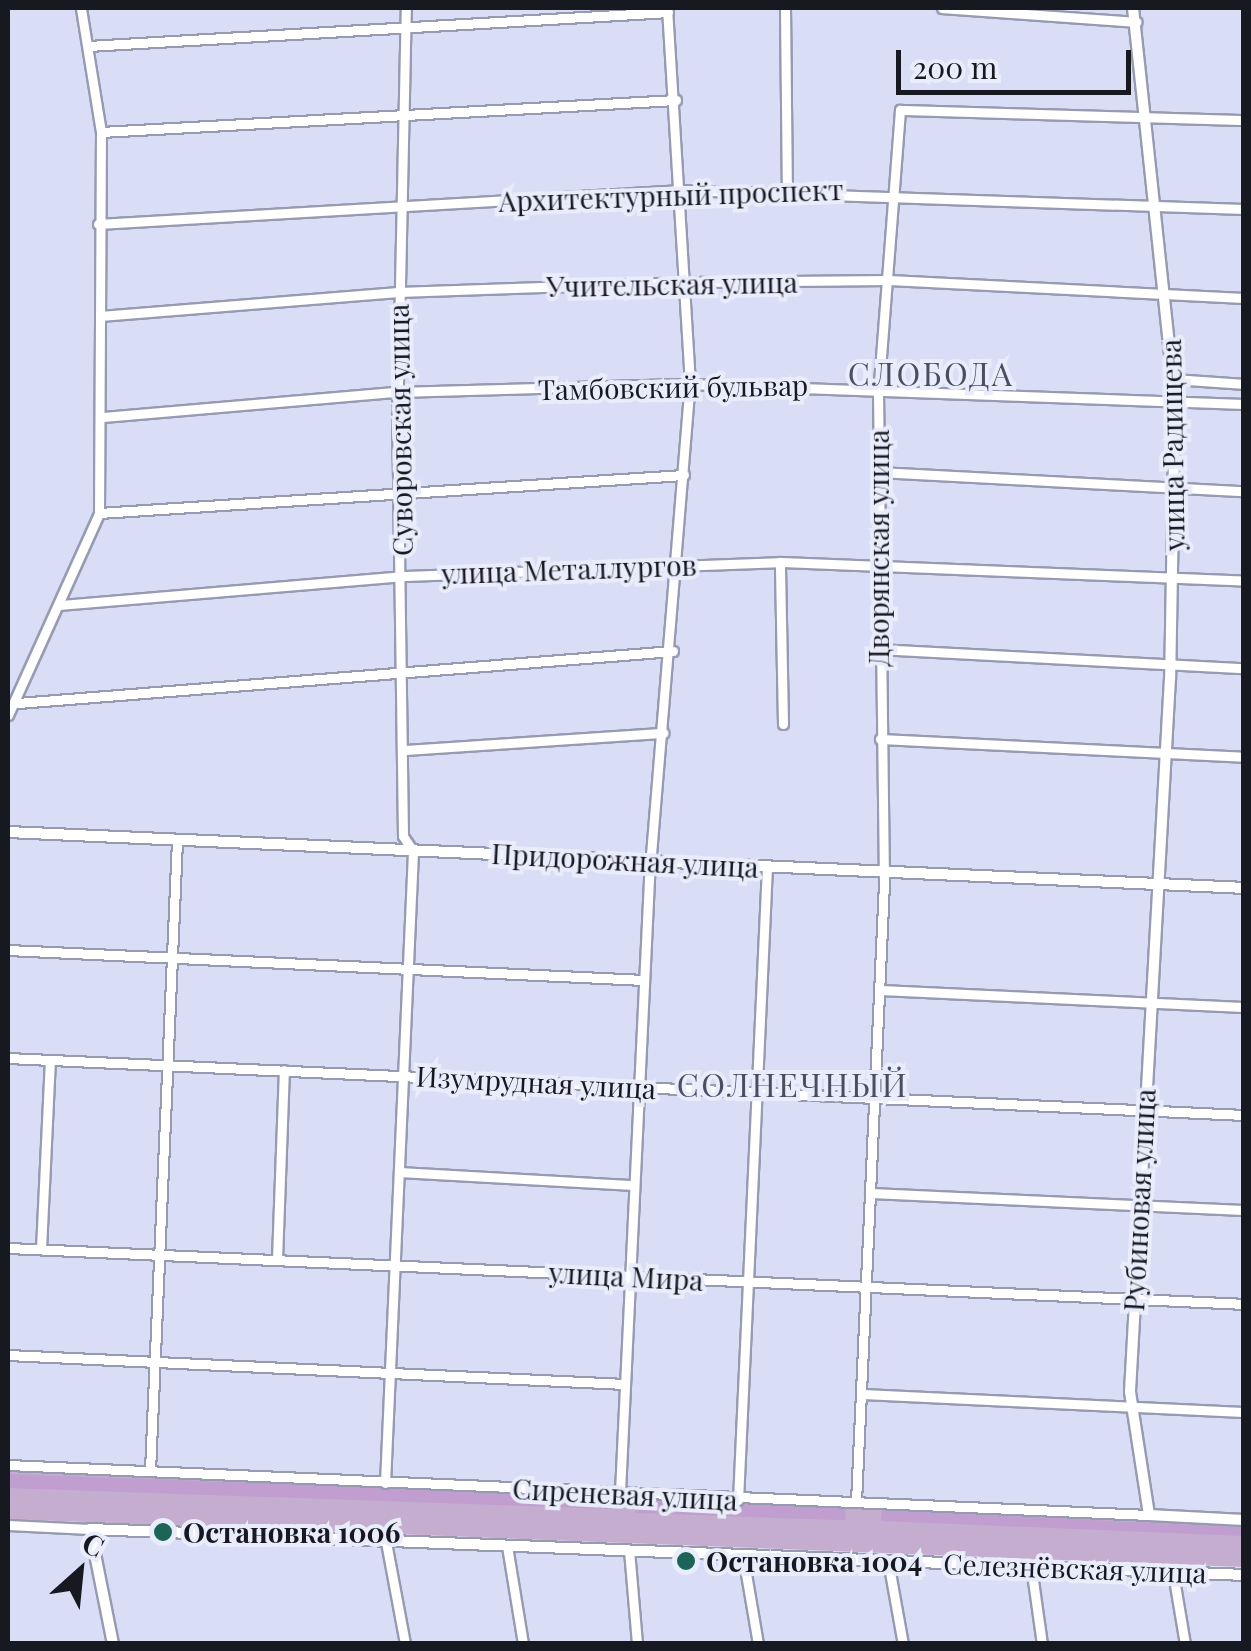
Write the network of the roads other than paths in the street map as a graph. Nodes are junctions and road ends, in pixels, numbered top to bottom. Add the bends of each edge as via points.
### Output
1 (80, 8) edge
2 (406, 8) edge
3 (785, 8) edge
4 (942, 8) edge
5 (1134, 8) edge
6 (667, 10) edge
7 (1136, 22) junction
8 (407, 28) junction
9 (88, 46) junction
10 (676, 100) junction
11 (1150, 112) junction
12 (402, 114) junction
13 (1244, 120) edge
14 (100, 132) junction
15 (787, 189) junction
16 (682, 190) junction
17 (895, 190) junction
18 (1160, 202) junction
19 (399, 205) junction
20 (1244, 209) edge
21 (98, 224) junction
22 (889, 280) junction
23 (688, 282) junction
24 (1168, 291) junction
25 (398, 292) junction
26 (1244, 298) edge
27 (100, 316) junction
28 (1174, 378) junction
29 (690, 384) junction
30 (1244, 384) edge
31 (879, 386) junction
32 (397, 392) junction
33 (1174, 398) junction
34 (1244, 404) edge
35 (103, 417) junction
36 (878, 472) junction
37 (684, 475) junction
38 (1173, 484) junction
39 (399, 487) junction
40 (1244, 491) edge
41 (99, 513) junction
42 (780, 562) junction
43 (876, 564) junction
44 (680, 565) junction
45 (1172, 575) junction
46 (403, 576) junction
47 (1244, 581) edge
48 (60, 605) junction
49 (877, 649) junction
50 (673, 650) junction
51 (1170, 662) junction
52 (404, 667) junction
53 (1244, 668) edge
54 (18, 703) junction
55 (8, 715) edge
56 (783, 724) dead end
57 (663, 733) junction
58 (880, 738) junction
59 (406, 750) junction
60 (1166, 752) junction
61 (1244, 757) edge
62 (8, 832) edge
63 (177, 840) junction
64 (413, 851) junction
65 (650, 862) junction
66 (767, 867) junction
67 (884, 872) junction
68 (1154, 884) junction
69 (1244, 888) edge
70 (8, 950) edge
71 (173, 957) junction
72 (408, 968) junction
73 (644, 980) junction
74 (880, 990) junction
75 (1148, 1002) junction
76 (1244, 1006) edge
77 (8, 1058) edge
78 (50, 1060) junction
79 (167, 1065) junction
80 (284, 1070) junction
81 (403, 1076) junction
82 (639, 1087) junction
83 (758, 1093) junction
84 (875, 1098) junction
85 (1144, 1110) junction
86 (1244, 1115) edge
87 (399, 1172) junction
88 (634, 1185) junction
89 (870, 1192) junction
90 (1139, 1206) junction
91 (1244, 1210) edge
92 (8, 1248) edge
93 (42, 1249) junction
94 (158, 1255) junction
95 (277, 1260) junction
96 (394, 1265) junction
97 (630, 1276) junction
98 (748, 1282) junction
99 (865, 1286) junction
100 (1134, 1298) junction
101 (1244, 1304) edge
102 (8, 1355) edge
103 (154, 1362) junction
104 (390, 1373) junction
105 (625, 1384) junction
106 (862, 1394) junction
107 (1132, 1407) junction
108 (1244, 1412) edge
109 (8, 1465) edge
110 (150, 1472) junction
111 (385, 1483) junction
112 (620, 1492) junction
113 (738, 1500) junction
114 (856, 1502) junction
115 (1149, 1515) junction
116 (1244, 1520) edge
117 (8, 1525) edge
118 (90, 1529) junction
119 (386, 1542) junction
120 (508, 1546) junction
121 (629, 1550) junction
122 (743, 1556) junction
123 (888, 1560) junction
124 (1031, 1566) junction
125 (1173, 1572) junction
126 (1244, 1575) edge
127 (112, 1644) edge
128 (405, 1644) edge
129 (523, 1644) edge
130 (637, 1644) edge
131 (758, 1644) edge
132 (903, 1644) edge
133 (1042, 1644) edge
134 (1185, 1644) edge

1 - 9 street
2 - 8 street, Суворовская улица
3 - 15 street
4 - 7 street
5 - 7 street, улица Радищева
6 - 8 street
6 - 10 street
7 - 11 street, улица Радищева
8 - 9 street
8 - 12 street, Суворовская улица
9 - 14 street
10 - 12 street
10 - 16 street
11 - 13 street
11 - 17 street, Дворянская улица via 903,105
11 - 18 street, улица Радищева
12 - 14 street
12 - 19 street, Суворовская улица
14 - 21 street
15 - 16 street, Архитектурный проспект
15 - 17 street, Архитектурный проспект
16 - 19 street, Архитектурный проспект
16 - 23 street
17 - 18 street, Архитектурный проспект
17 - 22 street, Дворянская улица
18 - 20 street, Архитектурный проспект
18 - 24 street, улица Радищева
19 - 21 street, Архитектурный проспект
19 - 25 street, Суворовская улица
21 - 27 street
22 - 23 street, Учительская улица
22 - 24 street, Учительская улица
22 - 31 street, Дворянская улица
23 - 25 street, Учительская улица
23 - 29 street
24 - 26 street, Учительская улица
24 - 28 street, улица Радищева
25 - 27 street, Учительская улица
25 - 32 street, Суворовская улица
27 - 35 street
28 - 30 street
28 - 33 street, улица Радищева
29 - 31 street, Тамбовский бульвар
29 - 32 street, Тамбовский бульвар
29 - 37 street
31 - 33 street, Тамбовский бульвар
31 - 36 street, Дворянская улица
32 - 35 street, Тамбовский бульвар
32 - 39 street, Суворовская улица
33 - 34 street, Тамбовский бульвар
33 - 38 street, улица Радищева
35 - 41 street
36 - 38 street
36 - 43 street, Дворянская улица
37 - 39 street
37 - 44 street
38 - 40 street
38 - 45 street, улица Радищева
39 - 41 street
39 - 46 street, Суворовская улица
41 - 48 street
42 - 43 street, улица Металлургов
42 - 44 street, улица Металлургов
42 - 56 street
43 - 45 street
43 - 49 street, Дворянская улица
44 - 46 street, улица Металлургов
44 - 50 street
45 - 47 street
45 - 51 street, улица Радищева
46 - 48 street, улица Металлургов
46 - 52 street, Суворовская улица
48 - 54 street
49 - 51 street
49 - 58 street, Дворянская улица
50 - 52 street
50 - 57 street
51 - 53 street
51 - 60 street, улица Радищева
52 - 54 street
52 - 59 street, Суворовская улица
54 - 55 street
57 - 59 street
57 - 65 street
58 - 60 street
58 - 67 street, Дворянская улица
59 - 64 street, Суворовская улица via 404,836
60 - 61 street
60 - 68 street, улица Радищева
62 - 63 street, Придорожная улица
63 - 64 street, Придорожная улица
63 - 71 street
64 - 65 street, Придорожная улица
64 - 72 street, Суворовская улица
65 - 66 street, Придорожная улица
65 - 73 street
66 - 67 street, Придорожная улица
66 - 83 street
67 - 68 street, Придорожная улица
67 - 74 street, Дворянская улица
68 - 69 street, Придорожная улица
68 - 75 street, Рубиновая улица
70 - 71 street
71 - 72 street
71 - 79 street
72 - 73 street
72 - 81 street, Суворовская улица
73 - 82 street
74 - 75 street
74 - 84 street, Дворянская улица
75 - 76 street
75 - 85 street, Рубиновая улица
77 - 78 street, Изумрудная улица
78 - 79 street, Изумрудная улица
78 - 93 street
79 - 80 street, Изумрудная улица
79 - 94 street
80 - 81 street, Изумрудная улица
80 - 95 street
81 - 82 street, Изумрудная улица
81 - 87 street, Суворовская улица
82 - 83 street, Изумрудная улица
82 - 88 street
83 - 84 street, Изумрудная улица
83 - 98 street
84 - 85 street, Изумрудная улица
84 - 89 street, Дворянская улица
85 - 86 street, Изумрудная улица
85 - 90 street, Рубиновая улица
87 - 88 street
87 - 96 street, Суворовская улица
88 - 97 street
89 - 90 street
89 - 99 street, Дворянская улица
90 - 91 street
90 - 100 street, Рубиновая улица
92 - 93 street, улица Мира
93 - 94 street, улица Мира
94 - 95 street, улица Мира
94 - 103 street
95 - 96 street, улица Мира
96 - 97 street, улица Мира
96 - 104 street, Суворовская улица
97 - 98 street, улица Мира
97 - 105 street
98 - 99 street, улица Мира
98 - 113 street
99 - 100 street, улица Мира
99 - 106 street, Дворянская улица
100 - 101 street, улица Мира
100 - 107 street, Рубиновая улица
102 - 103 street
103 - 104 street
103 - 110 street
104 - 105 street
104 - 111 street, Суворовская улица
105 - 112 street
106 - 107 street
106 - 114 street, Дворянская улица
107 - 108 street
107 - 115 street, Рубиновая улица
109 - 110 street, Сиреневая улица
110 - 111 street, Сиреневая улица
111 - 112 street, Сиреневая улица
112 - 113 street, Сиреневая улица
113 - 114 street, Сиреневая улица
114 - 115 street, Сиреневая улица
115 - 116 street, Сиреневая улица
117 - 118 street, Селезнёвская улица
118 - 119 street, Селезнёвская улица
118 - 127 street
119 - 120 street, Селезнёвская улица
119 - 128 street
120 - 121 street, Селезнёвская улица
120 - 129 street
121 - 122 street, Селезнёвская улица
121 - 130 street
122 - 123 street, Селезнёвская улица
122 - 131 street
123 - 124 street, Селезнёвская улица
123 - 132 street
124 - 125 street, Селезнёвская улица
124 - 133 street
125 - 126 street, Селезнёвская улица
125 - 134 street

